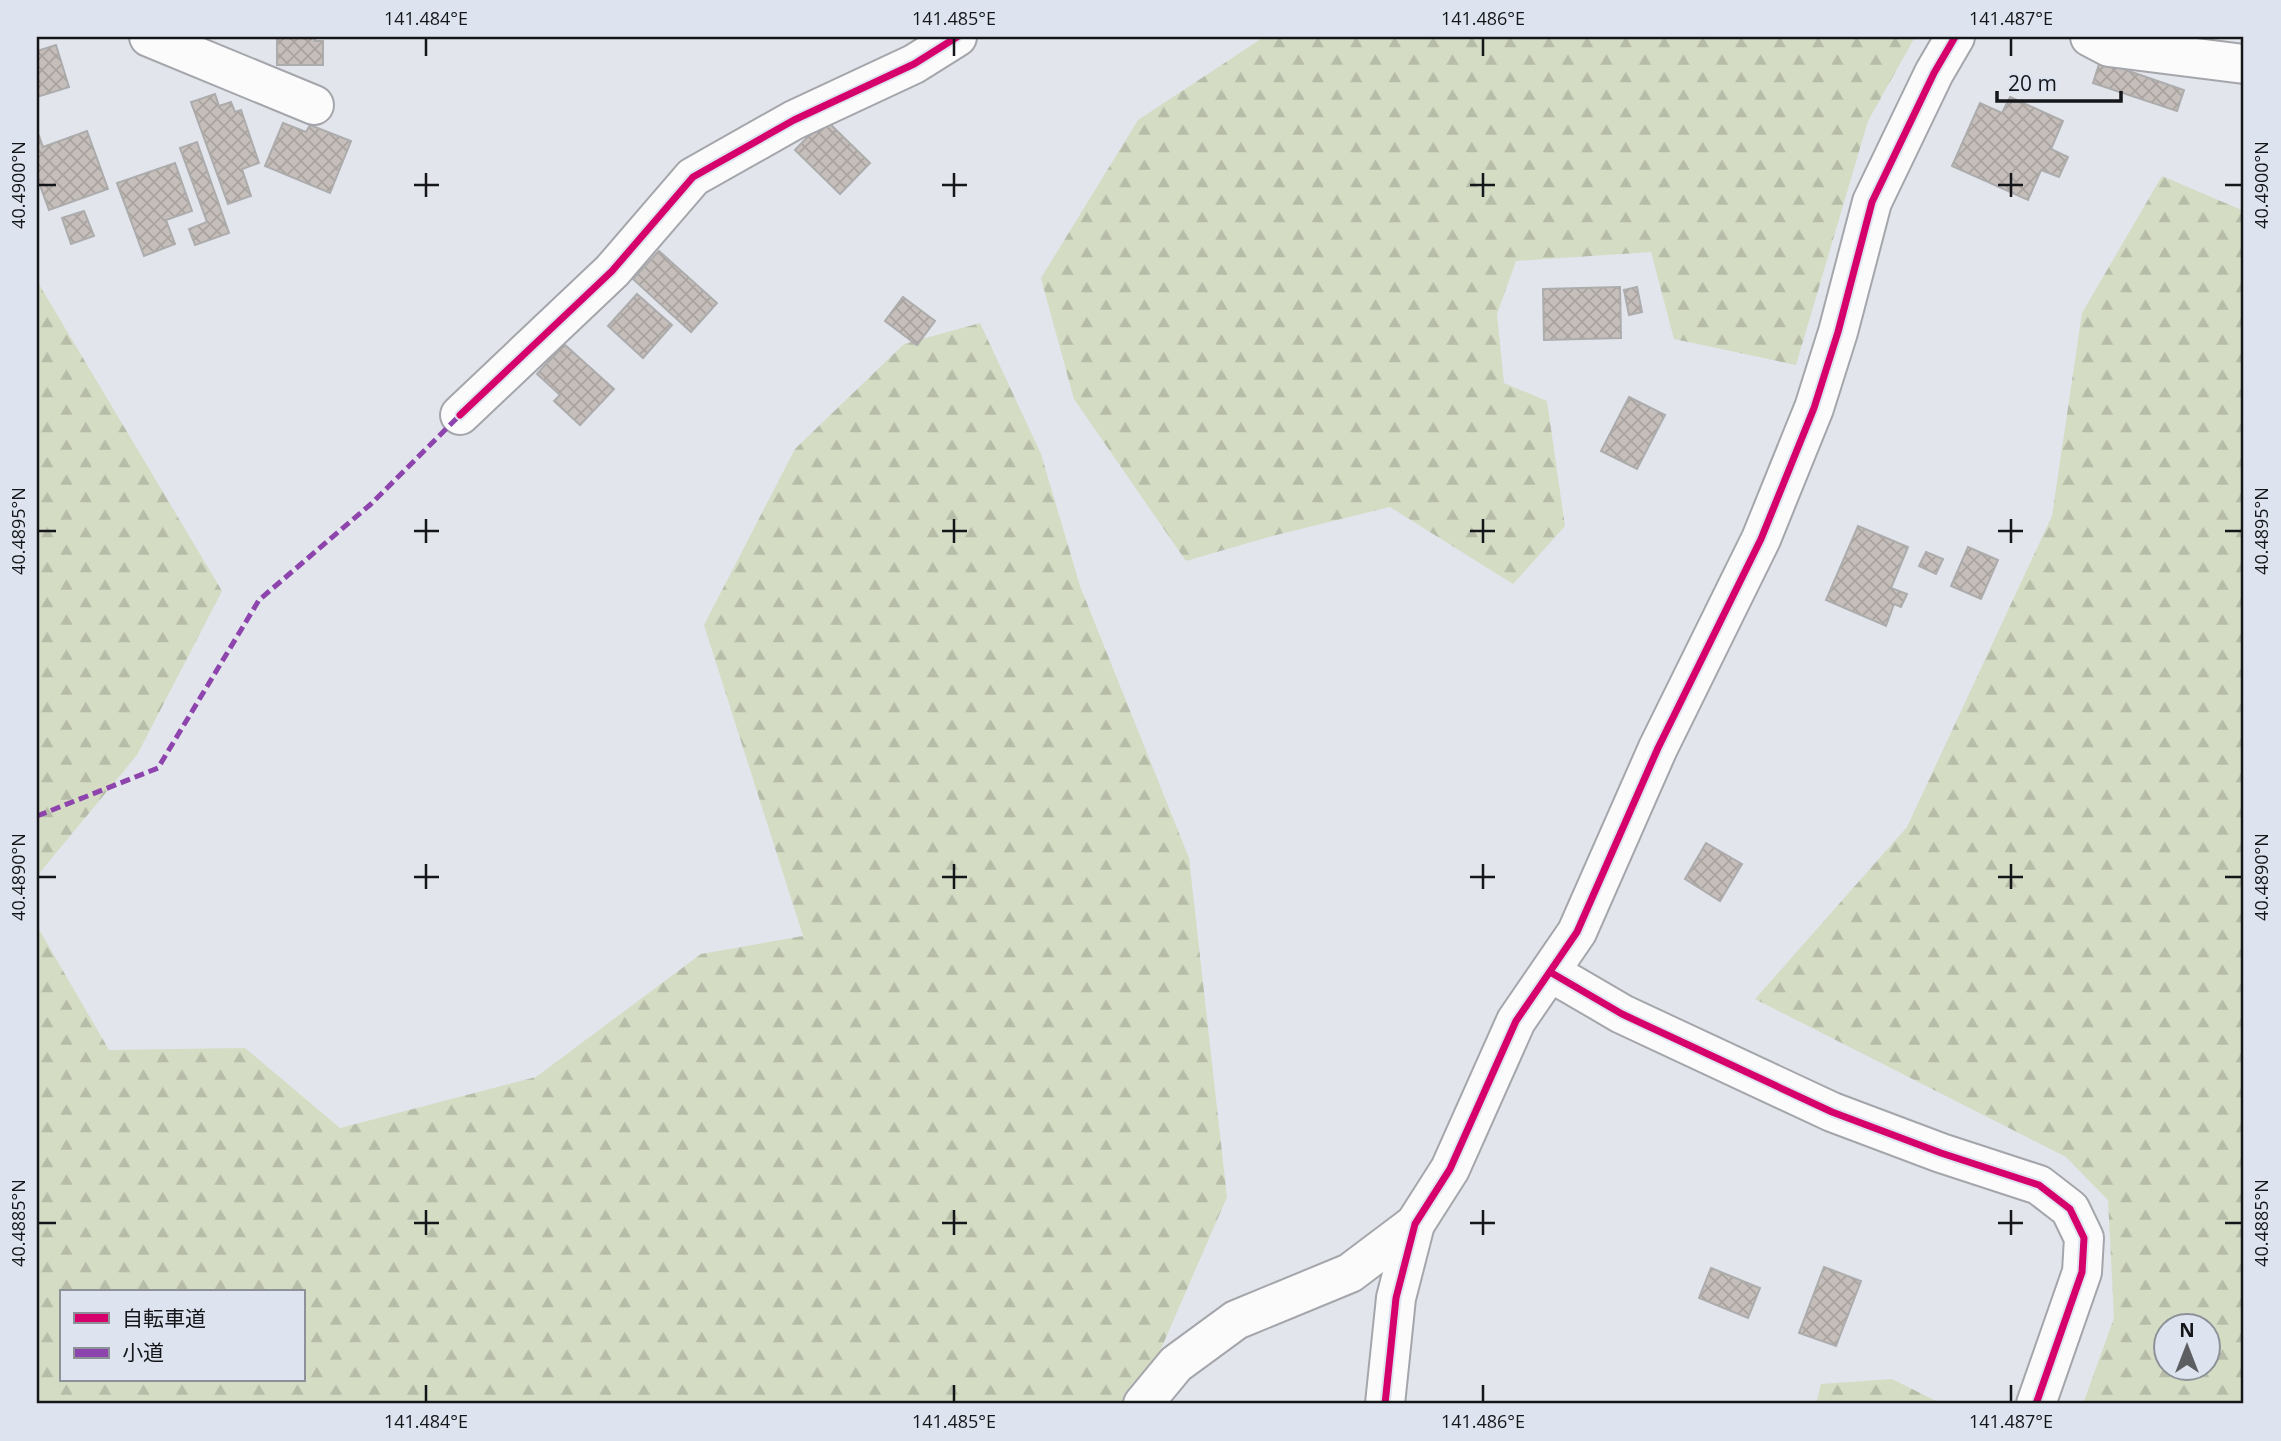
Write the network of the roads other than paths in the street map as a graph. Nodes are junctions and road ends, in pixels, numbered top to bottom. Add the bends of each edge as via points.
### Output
1 (149, 37) edge
2 (957, 37) edge
3 (1955, 37) edge
4 (2090, 37) edge
5 (2244, 64) edge
6 (314, 105) dead end
7 (460, 415) dead end
8 (1550, 972) junction
9 (1415, 1224) junction
10 (1143, 1404) edge
11 (1385, 1404) edge
12 (2036, 1404) edge

1 - 6 street
2 - 7 street via 914,64 794,120 693,177 612,271
3 - 8 street via 1872,202 1814,408 1761,539 1658,748 1577,932
4 - 5 street via 2109,47
8 - 9 street via 1516,1021 1450,1169
8 - 12 street via 1622,1014 1832,1112 2039,1185 2070,1209 2084,1238 2082,1272
9 - 10 street via 1350,1273 1236,1320 1176,1364
9 - 11 street via 1396,1298

